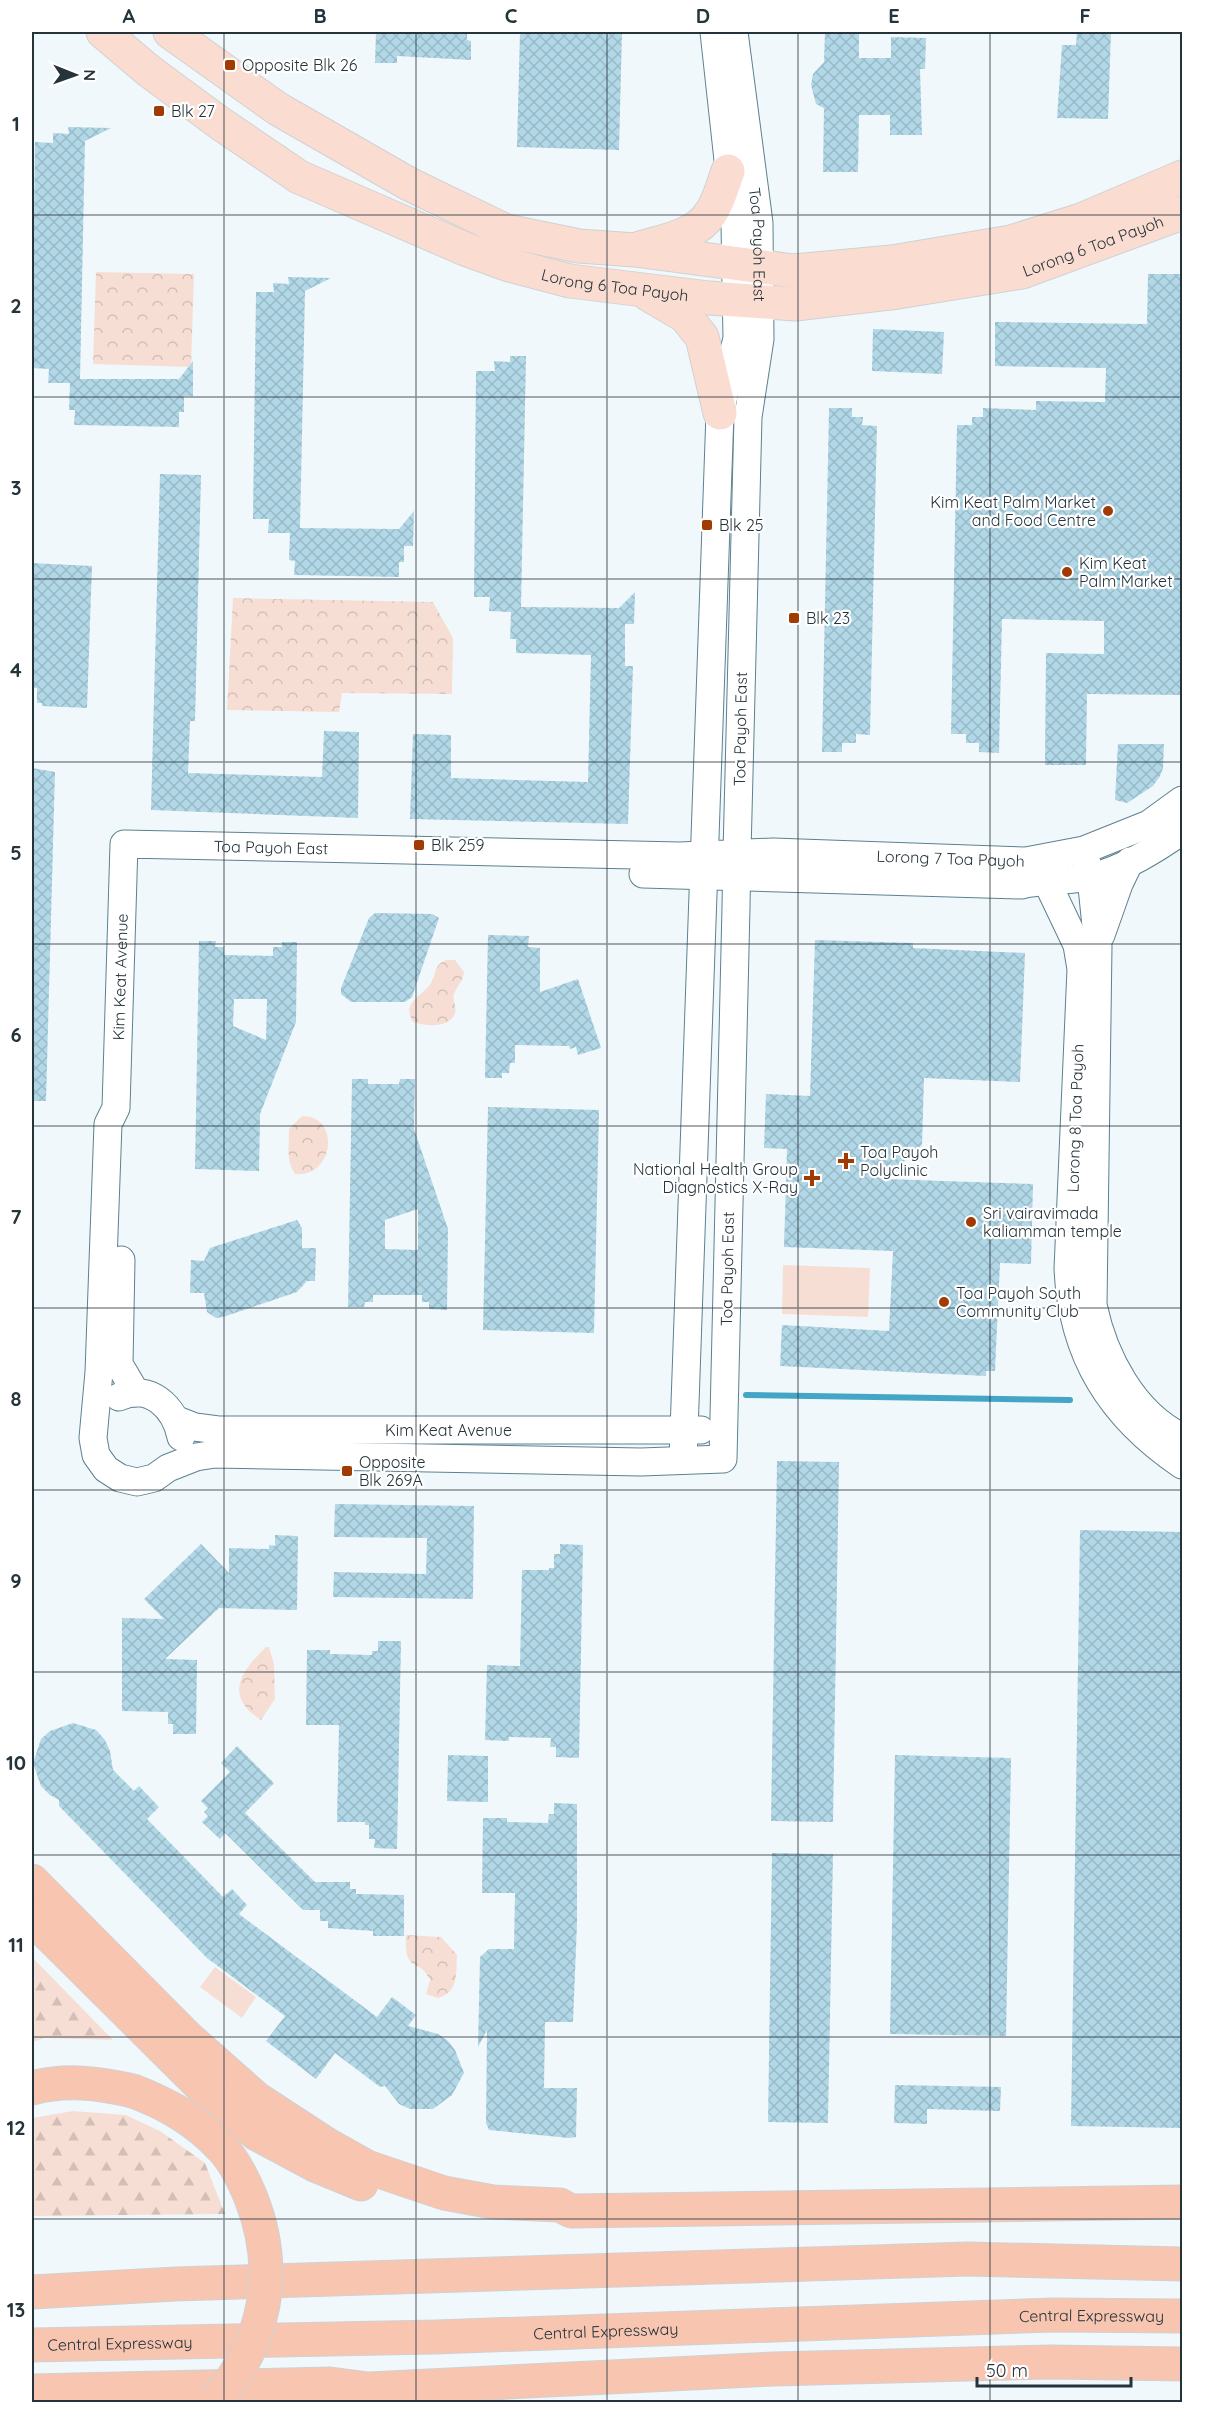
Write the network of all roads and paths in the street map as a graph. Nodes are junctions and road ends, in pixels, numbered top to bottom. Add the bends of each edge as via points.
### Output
1 (103, 32) edge
2 (170, 32) edge
3 (714, 32) edge
4 (734, 32) edge
5 (728, 171) junction
6 (1182, 177) edge
7 (1182, 213) edge
8 (635, 250) junction
9 (747, 267) junction
10 (642, 291) junction
11 (747, 301) junction
12 (720, 413) junction
13 (1182, 800) edge
14 (1182, 831) edge
15 (1084, 850) junction
16 (123, 852) joint
17 (1130, 861) junction
18 (737, 865) junction
19 (705, 866) junction
20 (1091, 877) junction
21 (1046, 880) junction
22 (1098, 946) junction
23 (116, 1108) junction
24 (136, 1393) junction
25 (177, 1420) junction
26 (96, 1421) junction
27 (723, 1429) junction
28 (685, 1431) junction
29 (1182, 1437) edge
30 (683, 1460) junction
31 (1182, 1465) edge
32 (168, 1468) junction
33 (32, 1881) edge
34 (32, 1918) edge
35 (32, 2088) edge
36 (1182, 2202) edge
37 (571, 2211) junction
38 (1182, 2251) edge
39 (1182, 2264) edge
40 (1146, 2265) junction
41 (32, 2292) edge
42 (1182, 2316) edge
43 (32, 2345) edge
44 (1182, 2364) edge
45 (368, 2389) junction
46 (32, 2391) edge
47 (214, 2403) edge
48 (330, 2403) edge

1 - 10 main road, Lorong 6 Toa Payoh via 149,71 299,177 509,265 570,281
2 - 8 main road, Lorong 6 Toa Payoh via 278,109 460,210 506,231 579,246
3 - 5 street, Toa Payoh East
4 - 9 street, Toa Payoh East via 759,223
5 - 8 main road via 711,214 702,223 692,231
5 - 9 street, Toa Payoh East via 735,224
6 - 9 main road, Lorong 6 Toa Payoh via 1081,220 1011,242 892,262 794,271
7 - 11 main road, Lorong 6 Toa Payoh via 1022,272 795,304
8 - 9 main road, Lorong 6 Toa Payoh
9 - 11 street, Toa Payoh East
10 - 11 main road, Lorong 6 Toa Payoh
10 - 12 main road via 685,316 702,337
11 - 12 street, Toa Payoh East
11 - 18 street, Toa Payoh East via 760,339 748,417
12 - 19 street, Toa Payoh East
13 - 15 street, Lorong 7 Toa Payoh via 1149,824
14 - 17 street, Lorong 7 Toa Payoh
15 - 18 street, Lorong 7 Toa Payoh via 1026,861 773,852
15 - 20 street, Lorong 8 Toa Payoh
16 - 19 street, Toa Payoh East
16 - 23 street, Kim Keat Avenue
17 - 20 street, Lorong 7 Toa Payoh
17 - 22 street
18 - 19 street, Lorong 7 Toa Payoh
18 - 21 street, Lorong 7 Toa Payoh via 1021,885
18 - 27 street, Toa Payoh East
19 - 28 street, Toa Payoh East
20 - 21 street, Lorong 7 Toa Payoh
20 - 22 street, Lorong 8 Toa Payoh
21 - 31 street, Lorong 8 Toa Payoh via 1077,945 1081,969 1069,1301 1095,1376 1114,1407 1152,1445
22 - 29 street, Lorong 8 Toa Payoh via 1093,1305 1111,1362 1128,1388 1153,1417
23 - 24 street, Kim Keat Avenue via 124,1125 119,1364
23 - 26 street, Kim Keat Avenue via 108,1124
24 - 25 street via 153,1396
24 - 26 street via 112,1401
25 - 28 street, Kim Keat Avenue via 218,1430
25 - 32 street via 181,1437
26 - 32 street, Kim Keat Avenue via 96,1455 106,1469 137,1482 154,1478
27 - 28 street, Kim Keat Avenue
27 - 30 street, Toa Payoh East via 723,1459
28 - 30 street, Toa Payoh East
30 - 32 street, Kim Keat Avenue via 215,1454
33 - 37 highway via 187,2037 257,2099 326,2144 367,2167 444,2193 493,2202 560,2205
34 - 37 highway via 211,2096 257,2134 370,2188 451,2210 559,2217
35 - 47 highway, bridge via 99,2083 164,2103 190,2118 223,2148 245,2182 259,2217 266,2252 266,2302 241,2368
36 - 37 highway
38 - 40 highway
39 - 40 highway
40 - 41 highway via 968,2259
42 - 43 highway, Central Expressway via 1053,2315 436,2337
44 - 45 highway via 1050,2362 774,2369
45 - 46 highway via 330,2384
45 - 48 highway

